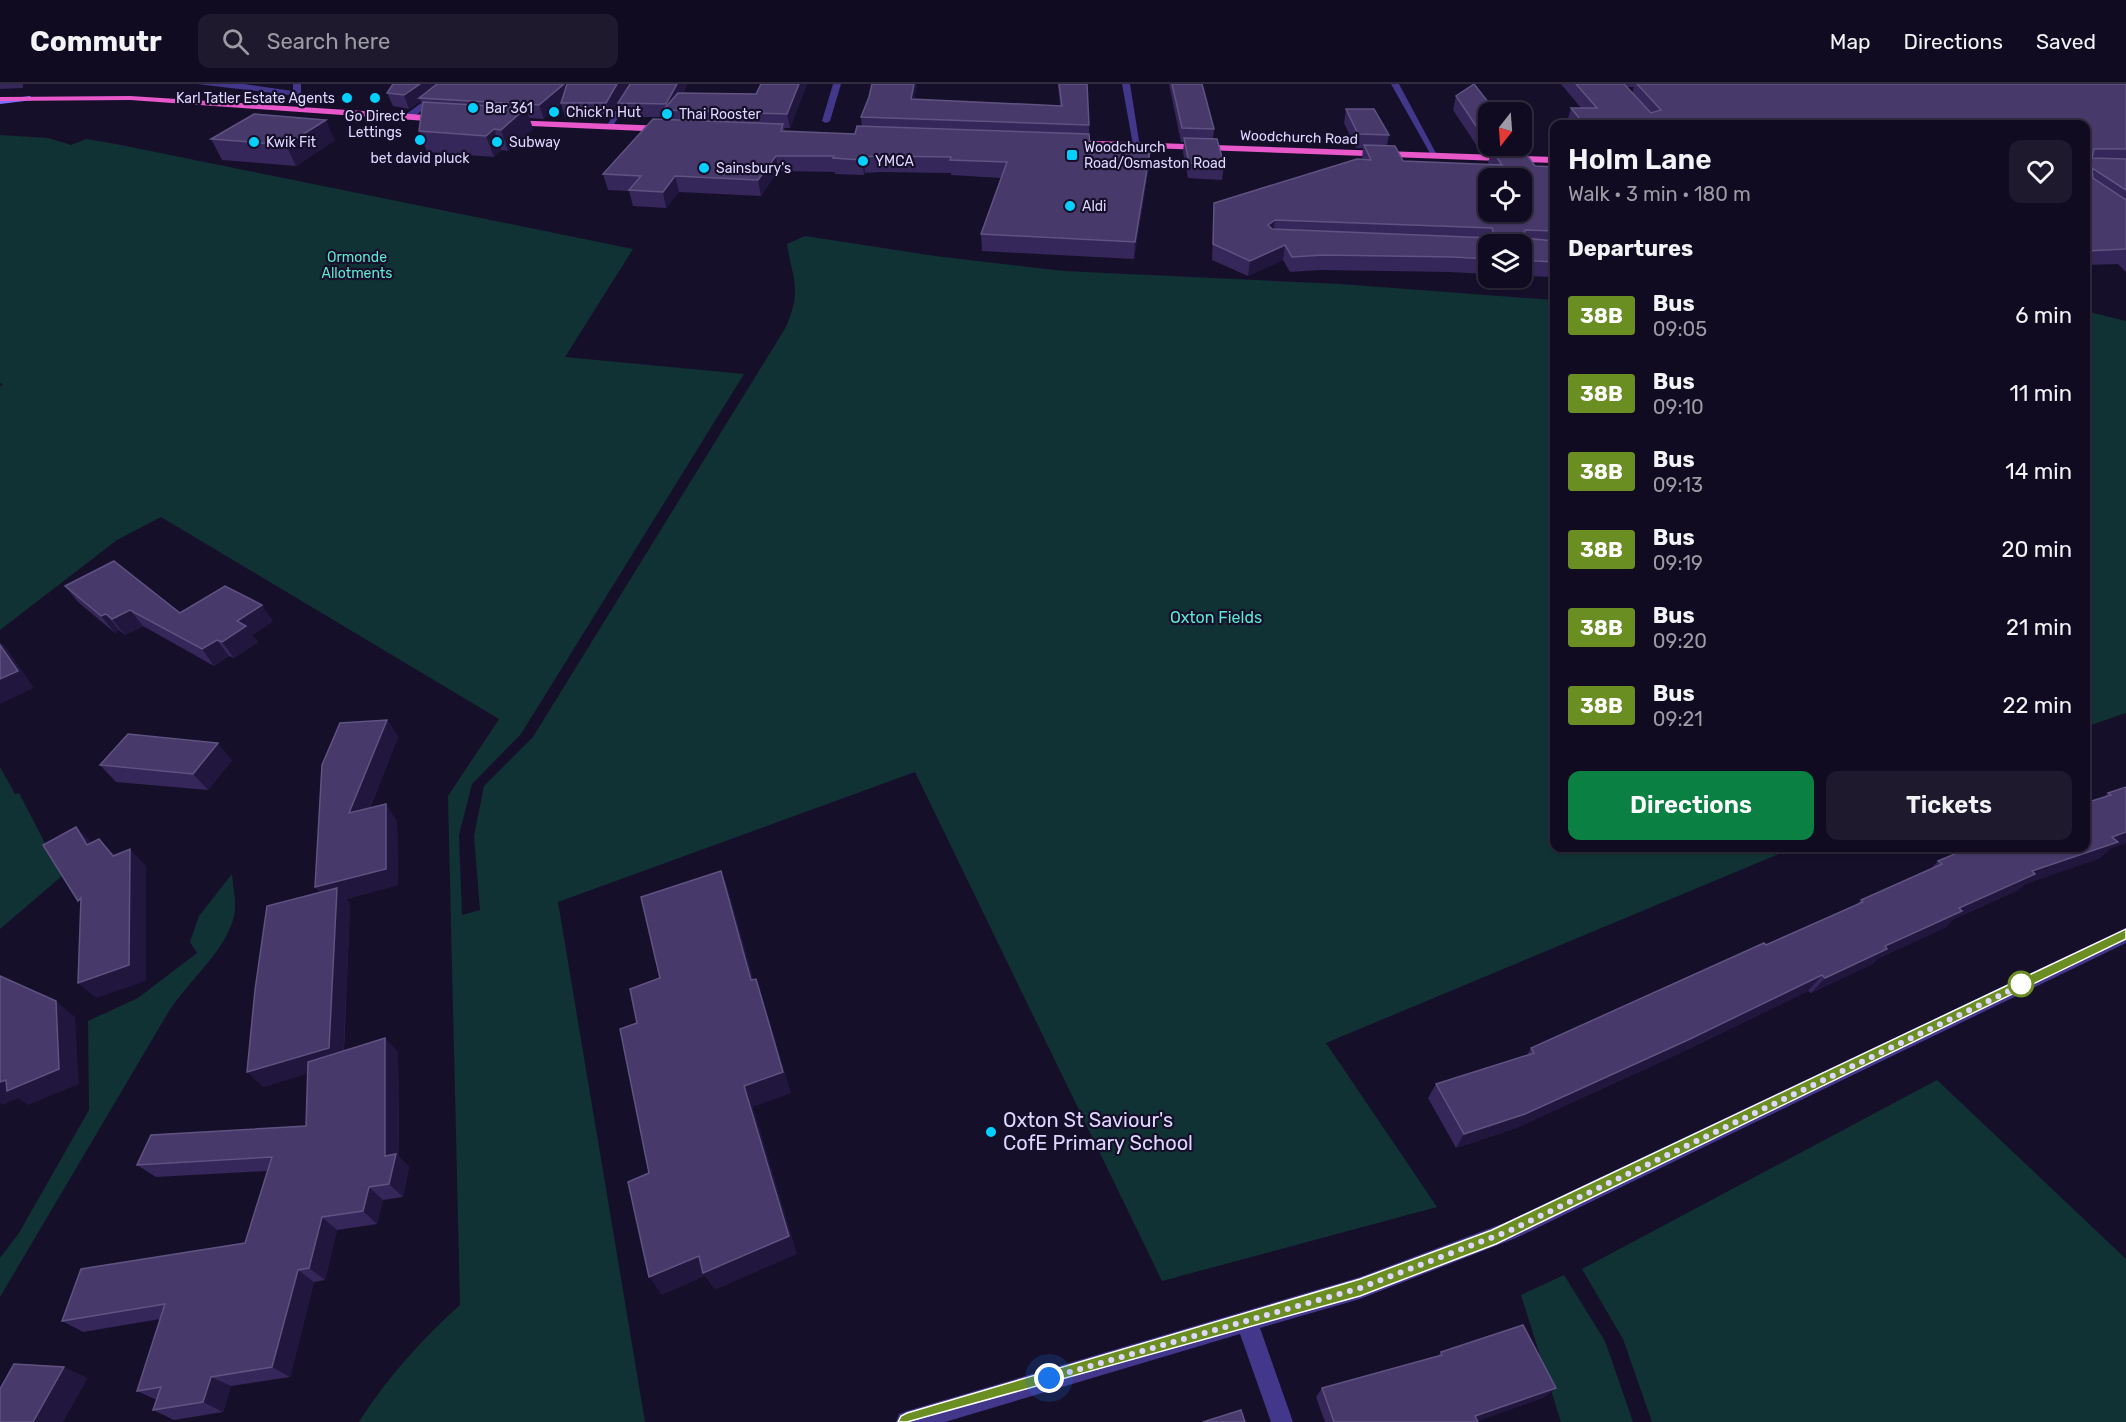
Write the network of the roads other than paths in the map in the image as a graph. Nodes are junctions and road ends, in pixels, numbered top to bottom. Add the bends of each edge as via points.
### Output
1 (201, 84) edge
2 (297, 84) edge
3 (452, 84) edge
4 (635, 84) edge
5 (837, 84) edge
6 (1126, 84) edge
7 (1395, 84) edge
8 (0, 101) edge
9 (408, 117) junction
10 (449, 119) edge
11 (826, 121) dead end
12 (495, 122) edge
13 (608, 127) junction
14 (672, 129) edge
15 (1060, 142) edge
16 (1137, 145) junction
17 (1436, 155) junction
18 (1550, 160) edge
19 (2126, 935) edge
20 (1246, 1320) junction
21 (908, 1422) edge
22 (1282, 1422) edge

1 - 2 street via 297,94
3 - 9 street
4 - 13 street
5 - 11 street
6 - 16 street
7 - 17 street
8 - 9 highway via 36,97 130,98
9 - 10 highway
12 - 13 highway
13 - 14 highway
15 - 16 highway, Woodchurch Road
16 - 17 highway, Woodchurch Road
17 - 18 highway, Woodchurch Road
19 - 20 street via 1509,1231 1360,1288
20 - 21 street
20 - 22 street

